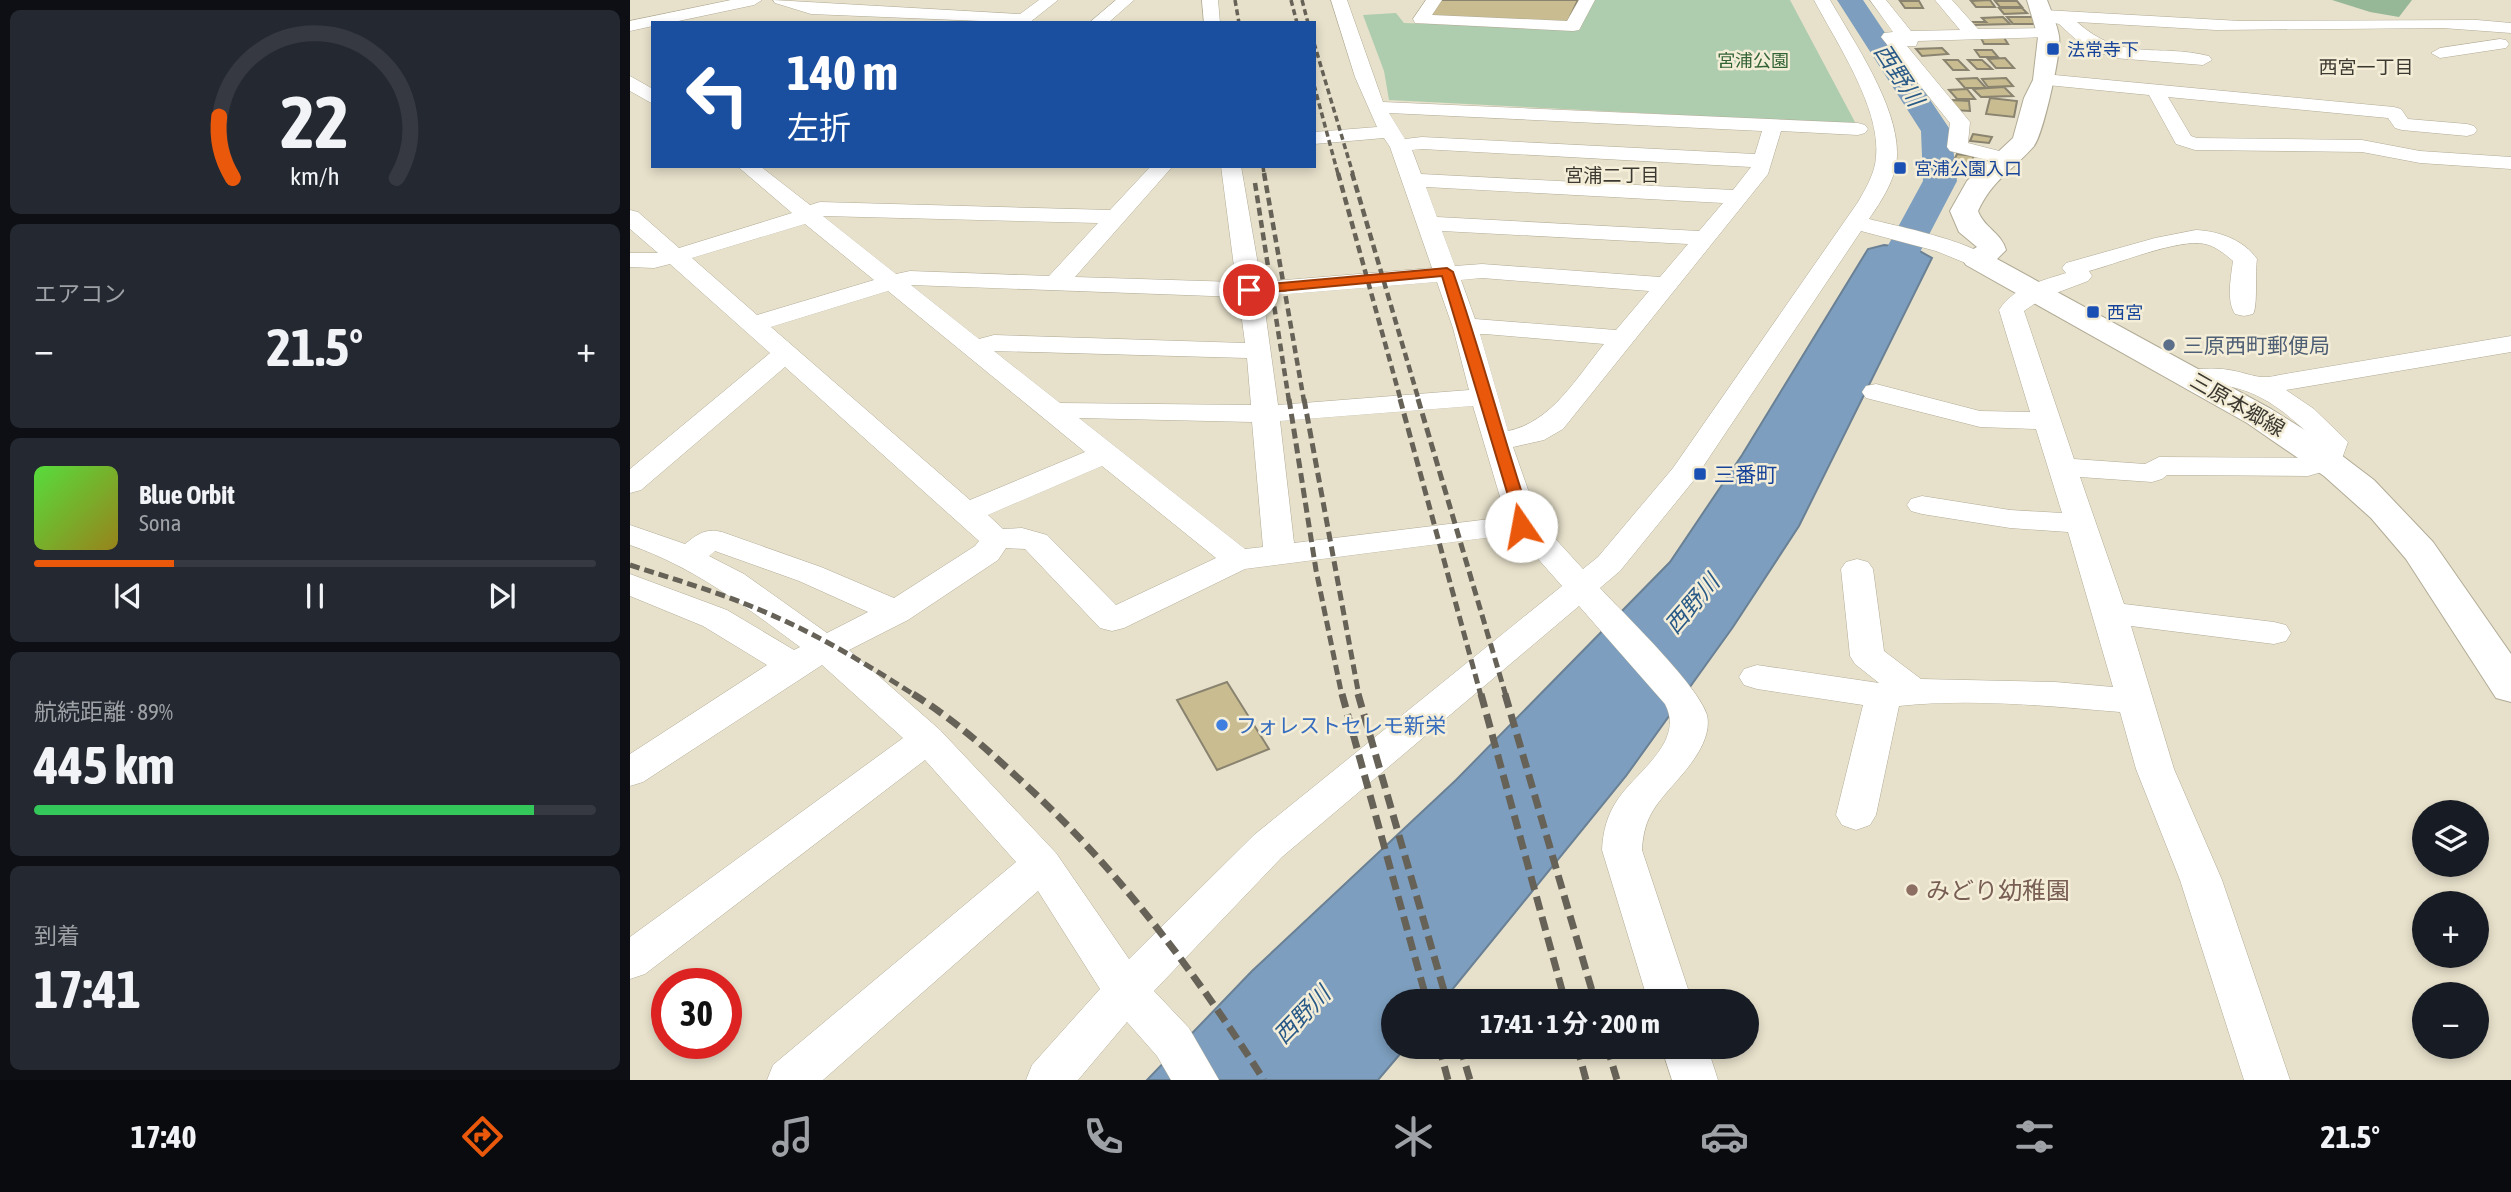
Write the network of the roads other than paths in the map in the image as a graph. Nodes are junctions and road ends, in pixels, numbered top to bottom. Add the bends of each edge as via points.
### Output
1 (668, 0) edge
2 (754, 0) edge
3 (781, 0) edge
4 (1050, 0) edge
5 (1126, 0) edge
6 (1210, 0) edge
7 (1339, 0) edge
8 (1434, 0) edge
9 (1587, 0) edge
10 (1864, 0) edge
11 (1878, 0) edge
12 (1943, 0) edge
13 (1832, 1) edge
14 (1889, 8) edge
15 (691, 13) junction
16 (1984, 15) dead end
17 (2038, 15) edge
18 (1957, 16) junction
19 (653, 21) edge
20 (714, 21) edge
21 (1021, 21) edge
22 (1100, 21) edge
23 (1212, 21) edge
24 (651, 22) edge
25 (2477, 25) junction
26 (630, 26) edge
27 (2511, 28) edge
28 (2184, 32) dead end
29 (1972, 33) junction
30 (1902, 38) junction
31 (2506, 49) edge
32 (2440, 54) dead end
33 (2203, 60) junction
34 (651, 79) edge
35 (2045, 79) junction
36 (631, 83) edge
37 (2156, 92) junction
38 (651, 97) edge
39 (2236, 99) junction
40 (1376, 107) junction
41 (1773, 125) junction
42 (1858, 129) dead end
43 (2467, 130) dead end
44 (1316, 138) edge
45 (1393, 139) junction
46 (2008, 159) junction
47 (1763, 162) junction
48 (2511, 163) edge
49 (750, 168) edge
50 (1161, 168) edge
51 (1231, 168) edge
52 (1414, 180) junction
53 (1739, 197) junction
54 (807, 214) junction
55 (1117, 217) junction
56 (630, 218) edge
57 (1855, 222) junction
58 (1427, 223) junction
59 (1705, 238) junction
60 (1976, 259) junction
61 (647, 262) edge
62 (1447, 272) junction
63 (891, 282) junction
64 (1056, 284) junction
65 (1667, 285) junction
66 (1249, 290) junction
67 (2038, 292) junction
68 (2244, 309) dead end
69 (754, 324) junction
70 (1466, 328) junction
71 (1622, 338) junction
72 (2511, 344) edge
73 (976, 349) junction
74 (1259, 351) junction
75 (786, 353) junction
76 (2192, 378) junction
77 (2269, 389) junction
78 (1876, 391) dead end
79 (1485, 397) junction
80 (1053, 412) junction
81 (1265, 414) junction
82 (2046, 421) junction
83 (1497, 442) junction
84 (1105, 454) junction
85 (2329, 461) junction
86 (2064, 467) junction
87 (630, 484) edge
88 (1922, 505) dead end
89 (967, 513) junction
90 (2080, 523) junction
91 (1524, 524) junction
92 (630, 534) edge
93 (996, 539) junction
94 (1280, 556) junction
95 (687, 558) junction
96 (1238, 560) junction
97 (1857, 569) dead end
98 (630, 584) edge
99 (1580, 587) junction
100 (896, 612) junction
101 (2110, 613) junction
102 (2274, 633) dead end
103 (826, 649) junction
104 (793, 665) junction
105 (1757, 677) dead end
106 (2511, 687) edge
107 (1898, 694) junction
108 (2134, 701) junction
109 (928, 739) junction
110 (630, 772) edge
111 (1856, 816) dead end
112 (1042, 864) junction
113 (630, 961) edge
114 (1666, 989) edge
115 (1125, 991) junction
116 (1688, 1059) edge
117 (1184, 1061) edge
118 (790, 1080) edge
119 (1049, 1080) edge
120 (1695, 1080) edge
121 (2267, 1080) edge

1 - 15 street
2 - 15 street
3 - 21 street via 811,9
4 - 21 street
5 - 22 street
6 - 23 street
7 - 40 street
8 - 9 street via 1421,19 1573,26
10 - 30 street
11 - 14 street
12 - 18 street
13 - 57 street via 1879,106 1887,155 1882,178
14 - 18 street via 1924,16
14 - 30 street
15 - 19 street
15 - 20 street
16 - 18 street
17 - 25 street via 2241,26
17 - 29 street
17 - 33 street via 2065,20 2090,42 2120,54
17 - 35 main road
18 - 29 street
24 - 26 street
25 - 27 street
25 - 31 street
28 - 33 street
29 - 30 street
30 - 46 street via 1960,122 1956,147
31 - 32 street
33 - 39 street
34 - 36 street
35 - 37 street
35 - 46 main road via 2025,141
36 - 38 street
37 - 39 street
37 - 48 street via 2183,140 2195,144 2362,146 2420,157
39 - 43 street via 2394,113 2402,124
40 - 41 street
40 - 45 street
41 - 42 street
41 - 47 street
44 - 45 street
45 - 47 street
45 - 52 street
46 - 60 main road via 1976,187 1964,211 1969,226 1990,242 1992,250
47 - 53 street
49 - 54 street
50 - 55 street
51 - 66 street
52 - 53 street
52 - 58 street
53 - 59 street
54 - 55 street via 820,209
54 - 61 street via 787,224
54 - 63 street
55 - 64 street
56 - 61 street
57 - 60 street
57 - 99 street via 1685,474 1608,564
58 - 59 street
58 - 62 street
59 - 65 street
60 - 67 main road, 三原本郷線
61 - 69 street
62 - 65 street
62 - 66 street
62 - 70 street
63 - 64 street via 910,278
63 - 69 street
63 - 73 street
64 - 66 street
65 - 71 street
66 - 74 street
67 - 68 street via 2080,276 2074,268 2182,238 2205,236 2227,244 2245,259
67 - 76 main road, 三原本郷線
67 - 82 street via 2011,310
69 - 75 street
70 - 71 street
70 - 79 street
71 - 83 street via 1553,423 1534,434
72 - 77 street via 2279,383
73 - 74 street via 994,343
73 - 80 street
74 - 81 street
75 - 87 street
75 - 89 street
76 - 77 street via 2238,379
76 - 85 main road, 三原本郷線
77 - 85 street via 2334,442
78 - 82 street via 1980,419
79 - 81 street
79 - 83 street
80 - 81 street
80 - 84 street
81 - 94 street
82 - 86 street
83 - 91 street
84 - 89 street
84 - 96 street
85 - 86 street via 2308,467 2159,466 2152,473
85 - 106 main road, 三原本郷線 via 2384,510 2422,556
86 - 90 street
88 - 90 street via 2010,519
89 - 93 street
90 - 101 street
91 - 94 street
91 - 99 street
92 - 95 street
93 - 96 street via 1022,537 1036,542 1112,620
93 - 100 street via 988,553
94 - 96 street
95 - 100 street via 711,539 810,574
95 - 103 street via 732,581
97 - 107 street via 1867,656
98 - 104 street via 715,618
99 - 114 street via 1679,697 1689,715 1689,733 1680,751 1631,809 1620,836
99 - 115 street via 1268,846
100 - 103 street
101 - 102 street
101 - 108 street
103 - 104 street
103 - 109 street
104 - 110 street
105 - 107 street
107 - 108 street via 1935,690
107 - 111 street
108 - 121 street via 2155,769 2201,880
109 - 112 street
109 - 113 street
112 - 115 street
112 - 118 street
115 - 117 street
115 - 119 street
116 - 120 street

